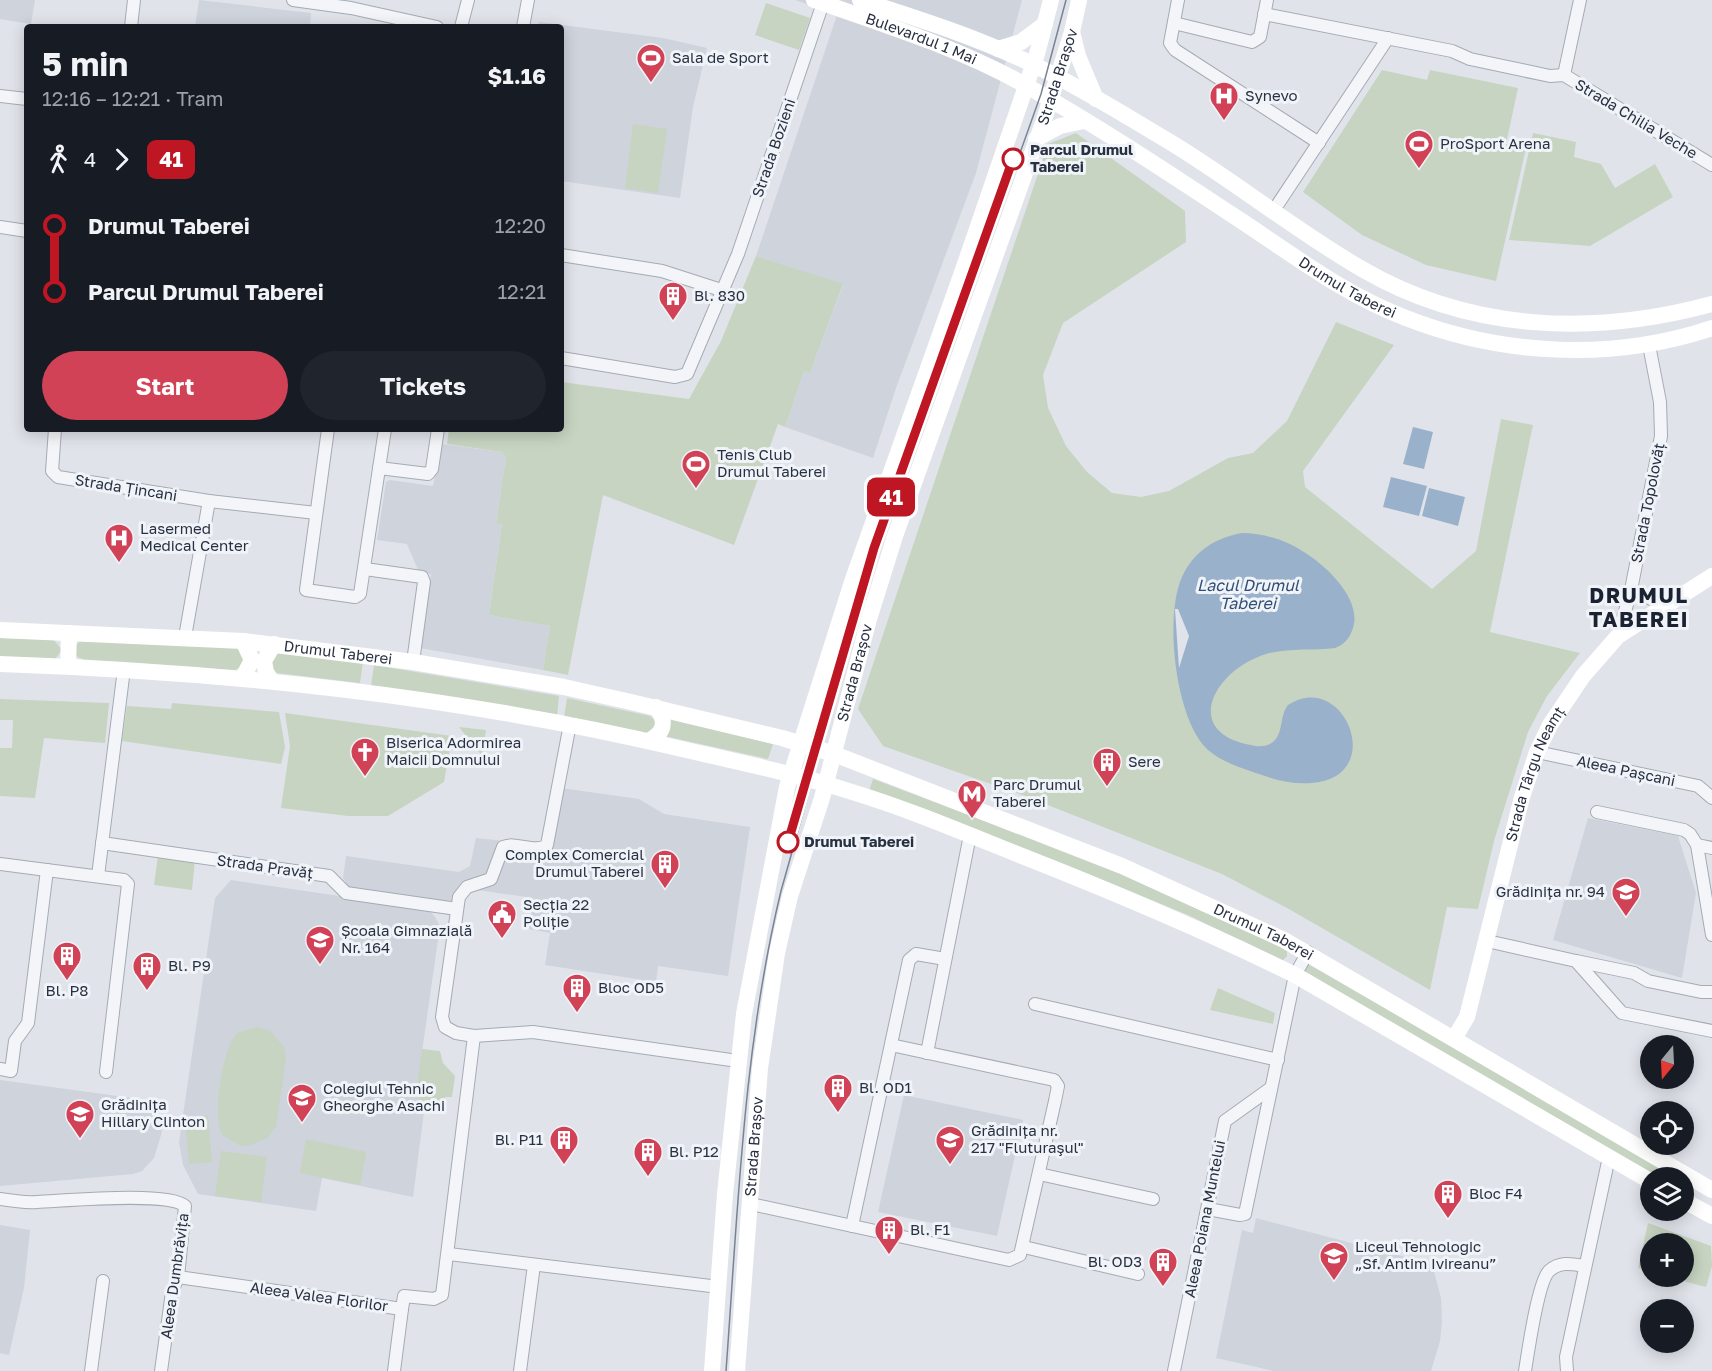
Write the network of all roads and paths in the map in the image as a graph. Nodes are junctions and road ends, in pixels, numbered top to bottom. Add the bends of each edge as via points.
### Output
1 (134, 0) edge
2 (293, 0) edge
3 (468, 0) edge
4 (528, 0) edge
5 (860, 0) edge
6 (1051, 0) edge
7 (1079, 0) edge
8 (1178, 0) edge
9 (1267, 0) edge
10 (1580, 0) edge
11 (819, 2) edge
12 (1264, 14) junction
13 (1174, 23) junction
14 (131, 24) edge
15 (423, 24) edge
16 (462, 24) edge
17 (524, 24) edge
18 (1045, 24) junction
19 (1072, 32) junction
20 (1388, 38) junction
21 (998, 48) junction
22 (1034, 65) junction
23 (997, 71) junction
24 (1564, 75) junction
25 (1058, 77) junction
26 (1026, 86) junction
27 (0, 96) edge
28 (24, 99) edge
29 (1096, 99) junction
30 (1050, 100) junction
31 (1014, 118) junction
32 (1084, 121) junction
33 (1036, 139) junction
34 (1319, 143) junction
35 (1712, 165) edge
36 (1274, 210) junction
37 (0, 227) edge
38 (24, 231) edge
39 (564, 255) edge
40 (1401, 290) junction
41 (722, 291) junction
42 (1434, 303) junction
43 (1712, 303) edge
44 (1392, 312) junction
45 (1423, 324) junction
46 (1712, 328) edge
47 (1649, 345) junction
48 (564, 358) edge
49 (55, 432) edge
50 (328, 432) edge
51 (385, 432) edge
52 (438, 432) edge
53 (380, 468) junction
54 (209, 501) junction
55 (316, 513) junction
56 (364, 569) junction
57 (1712, 576) edge
58 (1631, 590) junction
59 (1665, 604) junction
60 (0, 630) edge
61 (69, 633) junction
62 (1618, 636) junction
63 (185, 637) junction
64 (243, 641) junction
65 (274, 644) junction
66 (413, 662) junction
67 (0, 664) edge
68 (68, 666) junction
69 (124, 669) junction
70 (243, 677) junction
71 (271, 680) junction
72 (656, 707) junction
73 (570, 724) junction
74 (648, 741) junction
75 (802, 744) junction
76 (1537, 752) junction
77 (834, 754) junction
78 (792, 774) junction
79 (826, 784) junction
80 (1712, 798) edge
81 (1596, 812) dead end
82 (970, 835) junction
83 (102, 843) junction
84 (1697, 845) junction
85 (1712, 848) edge
86 (0, 864) edge
87 (47, 870) junction
88 (98, 876) junction
89 (1709, 898) edge
90 (457, 909) junction
91 (1712, 935) edge
92 (1487, 941) junction
93 (1308, 952) junction
94 (945, 959) junction
95 (1576, 961) junction
96 (1295, 975) junction
97 (1712, 992) edge
98 (1035, 1004) dead end
99 (1712, 1031) edge
100 (474, 1036) junction
101 (1455, 1037) junction
102 (891, 1045) junction
103 (927, 1053) junction
104 (1278, 1060) junction
105 (738, 1061) junction
106 (6, 1070) edge
107 (106, 1072) dead end
108 (1272, 1088) junction
109 (1609, 1157) junction
110 (1039, 1174) junction
111 (1640, 1175) edge
112 (1712, 1190) edge
113 (0, 1199) edge
114 (1153, 1199) dead end
115 (751, 1204) junction
116 (1694, 1206) edge
117 (1208, 1209) junction
118 (1712, 1216) edge
119 (852, 1226) junction
120 (1024, 1248) junction
121 (448, 1254) junction
122 (534, 1264) junction
123 (1585, 1266) junction
124 (1138, 1274) dead end
125 (178, 1277) junction
126 (103, 1281) dead end
127 (719, 1287) junction
128 (402, 1308) junction
129 (91, 1371) edge
130 (161, 1371) edge
131 (394, 1371) edge
132 (520, 1371) edge
133 (712, 1371) edge
134 (737, 1371) edge
135 (1174, 1371) edge
136 (1525, 1371) edge
137 (1567, 1371) edge

1 - 14 street
2 - 15 street
3 - 16 street
4 - 17 street
5 - 21 main road, Bulevardul 1 Mai
6 - 18 main road, Strada Brașov
7 - 19 main road, Strada Brașov
8 - 13 street
9 - 12 street
10 - 24 street, Strada Chilia Veche
11 - 23 main road, Bulevardul 1 Mai via 930,40
11 - 41 street, Strada Bozieni via 738,254
12 - 13 street via 1260,37 1252,42
12 - 20 street
13 - 34 street via 1170,43 1175,50
18 - 21 main road via 1021,42
18 - 22 main road, Strada Brașov
19 - 25 main road, Strada Brașov
19 - 29 main road
20 - 24 street via 1542,74
20 - 34 street
21 - 22 main road, Bulevardul 1 Mai
22 - 25 main road, Drumul Taberei
22 - 26 main road, Strada Brașov
23 - 26 main road, Bulevardul 1 Mai
23 - 31 main road via 1011,91
24 - 35 street, Strada Chilia Veche
25 - 29 main road, Drumul Taberei
25 - 30 main road, Strada Brașov
26 - 30 main road, Drumul Taberei
26 - 31 main road, Strada Brașov
27 - 28 street
29 - 36 main road, Drumul Taberei
30 - 32 main road, Drumul Taberei
30 - 33 main road, Strada Brașov
31 - 75 main road, Strada Brașov via 860,558
32 - 33 main road via 1060,126
32 - 44 main road, Drumul Taberei via 1328,278
33 - 77 main road, Strada Brașov via 895,536
34 - 36 street
36 - 40 main road, Drumul Taberei via 1354,264
37 - 38 street
39 - 41 street via 662,271
40 - 42 main road, Drumul Taberei
40 - 44 main road via 1401,305
41 - 48 street, Strada Bozieni via 687,374 675,377
42 - 43 main road, Drumul Taberei via 1504,320 1563,325 1630,322
42 - 45 main road via 1425,309
44 - 45 main road, Drumul Taberei
45 - 47 main road, Drumul Taberei via 1533,348 1584,351
46 - 47 main road, Drumul Taberei
47 - 58 street, Strada Topolovăț via 1660,402 1661,436
49 - 54 street, Strada Țincani via 52,471 58,477
50 - 55 street
51 - 53 street
52 - 53 street via 428,474
53 - 56 street
54 - 55 street, Strada Țincani
54 - 63 street
55 - 56 street via 306,590 359,596
56 - 66 street via 422,577
57 - 59 main road, Strada Târgu Neamț
58 - 59 street
58 - 62 street, Strada Topolovăț
59 - 62 main road, Strada Târgu Neamț
60 - 61 main road, Drumul Taberei
61 - 63 main road, Drumul Taberei
61 - 68 main road
62 - 76 main road, Strada Târgu Neamț via 1580,680
63 - 64 main road, Drumul Taberei
64 - 65 main road, Drumul Taberei
64 - 70 main road via 252,660
65 - 66 main road, Drumul Taberei
65 - 71 main road via 264,661
66 - 72 main road, Drumul Taberei
67 - 68 main road, Drumul Taberei
68 - 69 main road, Drumul Taberei
69 - 70 main road, Drumul Taberei
69 - 83 street
70 - 71 main road, Drumul Taberei
71 - 73 main road, Drumul Taberei via 436,700
72 - 74 main road via 663,726 658,736
72 - 75 main road, Drumul Taberei
73 - 74 main road, Drumul Taberei
73 - 90 street via 547,845 542,849 503,847 491,879 464,889
74 - 78 main road, Drumul Taberei
75 - 77 main road, Drumul Taberei
75 - 78 main road, Strada Brașov
76 - 80 street, Aleea Pașcani via 1698,786
76 - 92 main road, Strada Târgu Neamț
77 - 79 main road, Strada Brașov
77 - 93 main road, Drumul Taberei via 1122,866
78 - 79 main road, Drumul Taberei
78 - 105 main road, Strada Brașov via 762,908
79 - 82 main road, Drumul Taberei
79 - 115 main road, Strada Brașov via 790,896 775,963 760,1068
81 - 84 street via 1684,830
82 - 94 street
82 - 96 main road, Drumul Taberei via 1160,912
83 - 88 street
83 - 90 street, Strada Pravăț via 329,876 346,893
84 - 85 street
84 - 89 street
86 - 87 street
87 - 88 street
87 - 106 street via 28,1023 15,1041
88 - 107 street via 128,884
89 - 91 street
90 - 100 street via 442,1017 450,1031
92 - 95 street
92 - 101 main road, Strada Târgu Neamț via 1467,1017
93 - 96 street
93 - 101 main road, Drumul Taberei
94 - 102 street via 912,955
94 - 103 street
95 - 97 street via 1634,973 1648,981
95 - 99 street via 1622,1013
96 - 104 street
96 - 109 main road, Drumul Taberei
98 - 104 street
100 - 105 street via 533,1032
100 - 121 street, Aleea Valea Florilor
101 - 112 main road, Drumul Taberei
102 - 103 street
102 - 119 street
103 - 110 street via 1054,1080 1058,1086
104 - 108 street
105 - 127 main road, Strada Brașov
108 - 117 street, Aleea Poiana Muntelui via 1225,1120
108 - 117 street via 1245,1214
109 - 111 main road, Drumul Taberei
109 - 123 street
110 - 114 street
110 - 120 street
113 - 125 street, Aleea Dumbrăvița via 34,1203 182,1203 186,1209
115 - 119 street
115 - 134 main road, Strada Brașov
116 - 118 main road
117 - 135 street, Aleea Poiana Muntelui
119 - 120 street via 1009,1260
120 - 124 street
121 - 122 street
121 - 128 street, Aleea Valea Florilor via 442,1295 434,1299 404,1296
122 - 127 street
122 - 132 street
123 - 136 street via 1562,1263 1548,1272
123 - 137 street via 1566,1357
125 - 128 street, Aleea Valea Florilor
125 - 130 street, Aleea Dumbrăvița via 172,1292
126 - 129 street
127 - 133 main road, Strada Brașov
128 - 131 street

